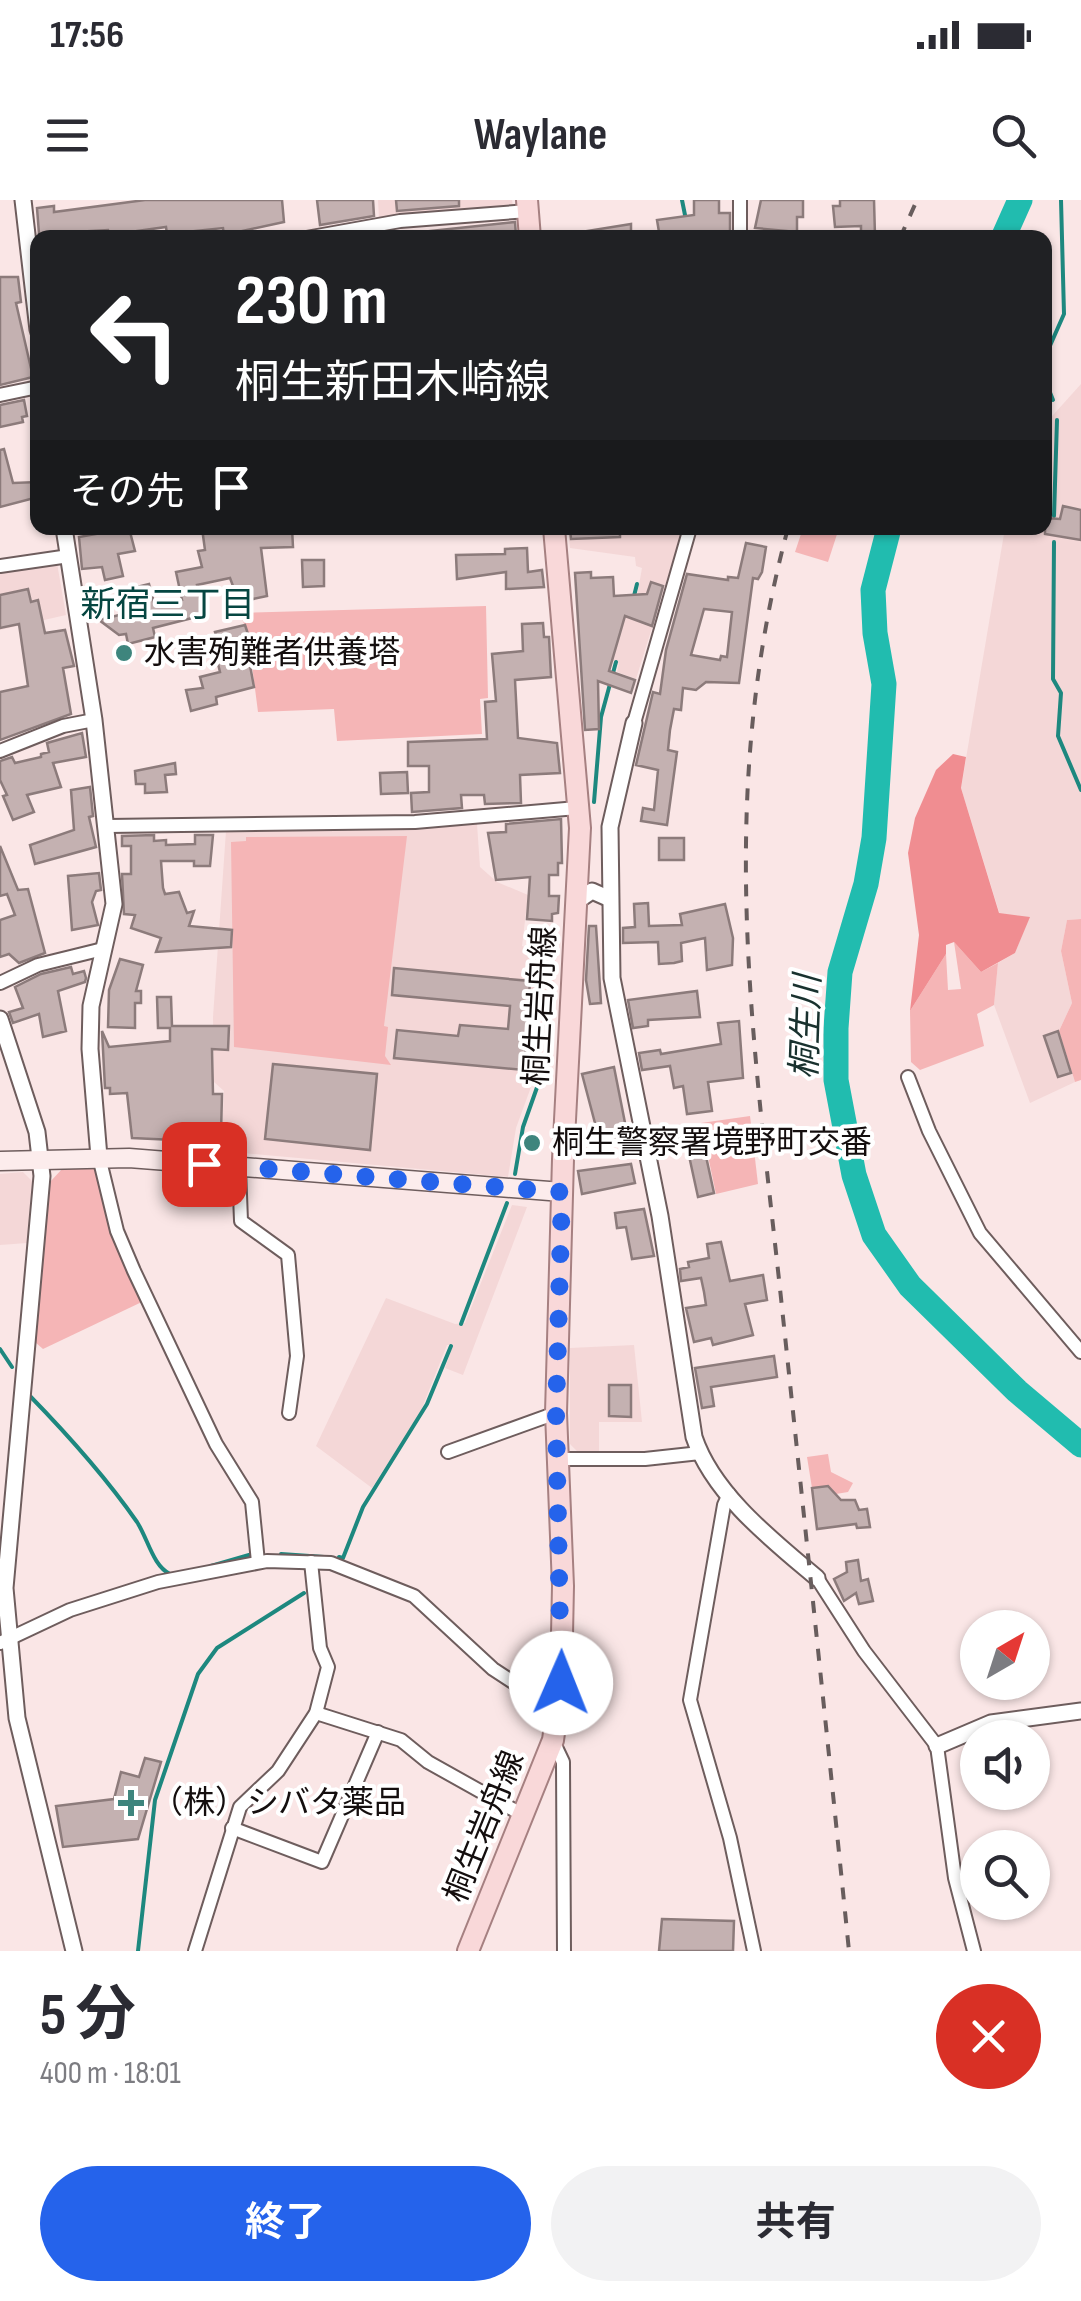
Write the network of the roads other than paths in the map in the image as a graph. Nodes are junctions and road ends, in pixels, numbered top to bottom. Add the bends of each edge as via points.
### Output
1 (23, 200) edge
2 (740, 200) edge
3 (528, 205) edge
4 (348, 230) edge
5 (530, 230) edge
6 (740, 230) edge
7 (30, 243) edge
8 (30, 389) edge
9 (0, 395) edge
10 (65, 535) edge
11 (555, 535) edge
12 (688, 535) edge
13 (68, 556) junction
14 (0, 566) edge
15 (94, 720) junction
16 (634, 723) joint
17 (0, 751) edge
18 (578, 818) junction
19 (108, 826) junction
20 (610, 827) junction
21 (610, 899) junction
22 (577, 901) junction
23 (103, 949) junction
24 (0, 983) edge
25 (0, 1019) edge
26 (908, 1077) dead end
27 (42, 1157) junction
28 (99, 1157) junction
29 (0, 1161) edge
30 (238, 1168) junction
31 (562, 1192) junction
32 (1081, 1352) edge
33 (556, 1413) junction
34 (289, 1414) dead end
35 (448, 1452) dead end
36 (700, 1454) junction
37 (558, 1459) junction
38 (729, 1494) junction
39 (258, 1562) junction
40 (311, 1562) junction
41 (817, 1578) joint
42 (4, 1642) edge
43 (559, 1703) junction
44 (1081, 1711) edge
45 (316, 1713) junction
46 (378, 1732) junction
47 (553, 1740) junction
48 (937, 1746) junction
49 (521, 1814) junction
50 (232, 1828) junction
51 (74, 1951) edge
52 (195, 1951) edge
53 (468, 1951) edge
54 (564, 1951) edge
55 (754, 1951) edge
56 (974, 1951) edge

1 - 7 street
2 - 6 street
3 - 4 street
3 - 5 main road
8 - 9 street
10 - 13 street
11 - 18 main road, 桐生岩舟線
12 - 16 street
13 - 14 street
13 - 15 street
15 - 17 street
15 - 19 street
16 - 20 street
18 - 19 street
18 - 20 street
18 - 22 main road, 桐生岩舟線
19 - 23 street via 114,904
20 - 21 street
21 - 22 street via 592,891
21 - 36 street via 613,985
22 - 31 main road, 桐生岩舟線
23 - 24 street via 38,965
23 - 28 street via 90,1026
25 - 27 street
26 - 32 street via 980,1233
27 - 28 main road
27 - 29 main road
27 - 42 street via 6,1544
28 - 30 main road
28 - 39 street via 134,1270 216,1444 252,1502
30 - 31 main road
30 - 34 street via 241,1221 288,1255 298,1356
31 - 33 main road, 桐生岩舟線
33 - 35 street
33 - 37 main road, 桐生岩舟線
36 - 37 street
36 - 38 street
37 - 43 main road, 桐生岩舟線
38 - 41 street
38 - 55 street via 690,1700
39 - 40 street
39 - 42 street via 70,1610
40 - 43 street via 345,1567 414,1596 493,1670
40 - 45 street via 328,1667
41 - 48 street
42 - 51 street
43 - 47 main road, 桐生岩舟線
44 - 48 street via 991,1723
45 - 46 street
45 - 50 street via 278,1772 240,1808
46 - 49 street
46 - 50 street via 322,1862
47 - 49 main road, 桐生岩舟線
47 - 54 street via 564,1762
48 - 56 street via 955,1878
49 - 53 main road, 桐生岩舟線
50 - 52 street

